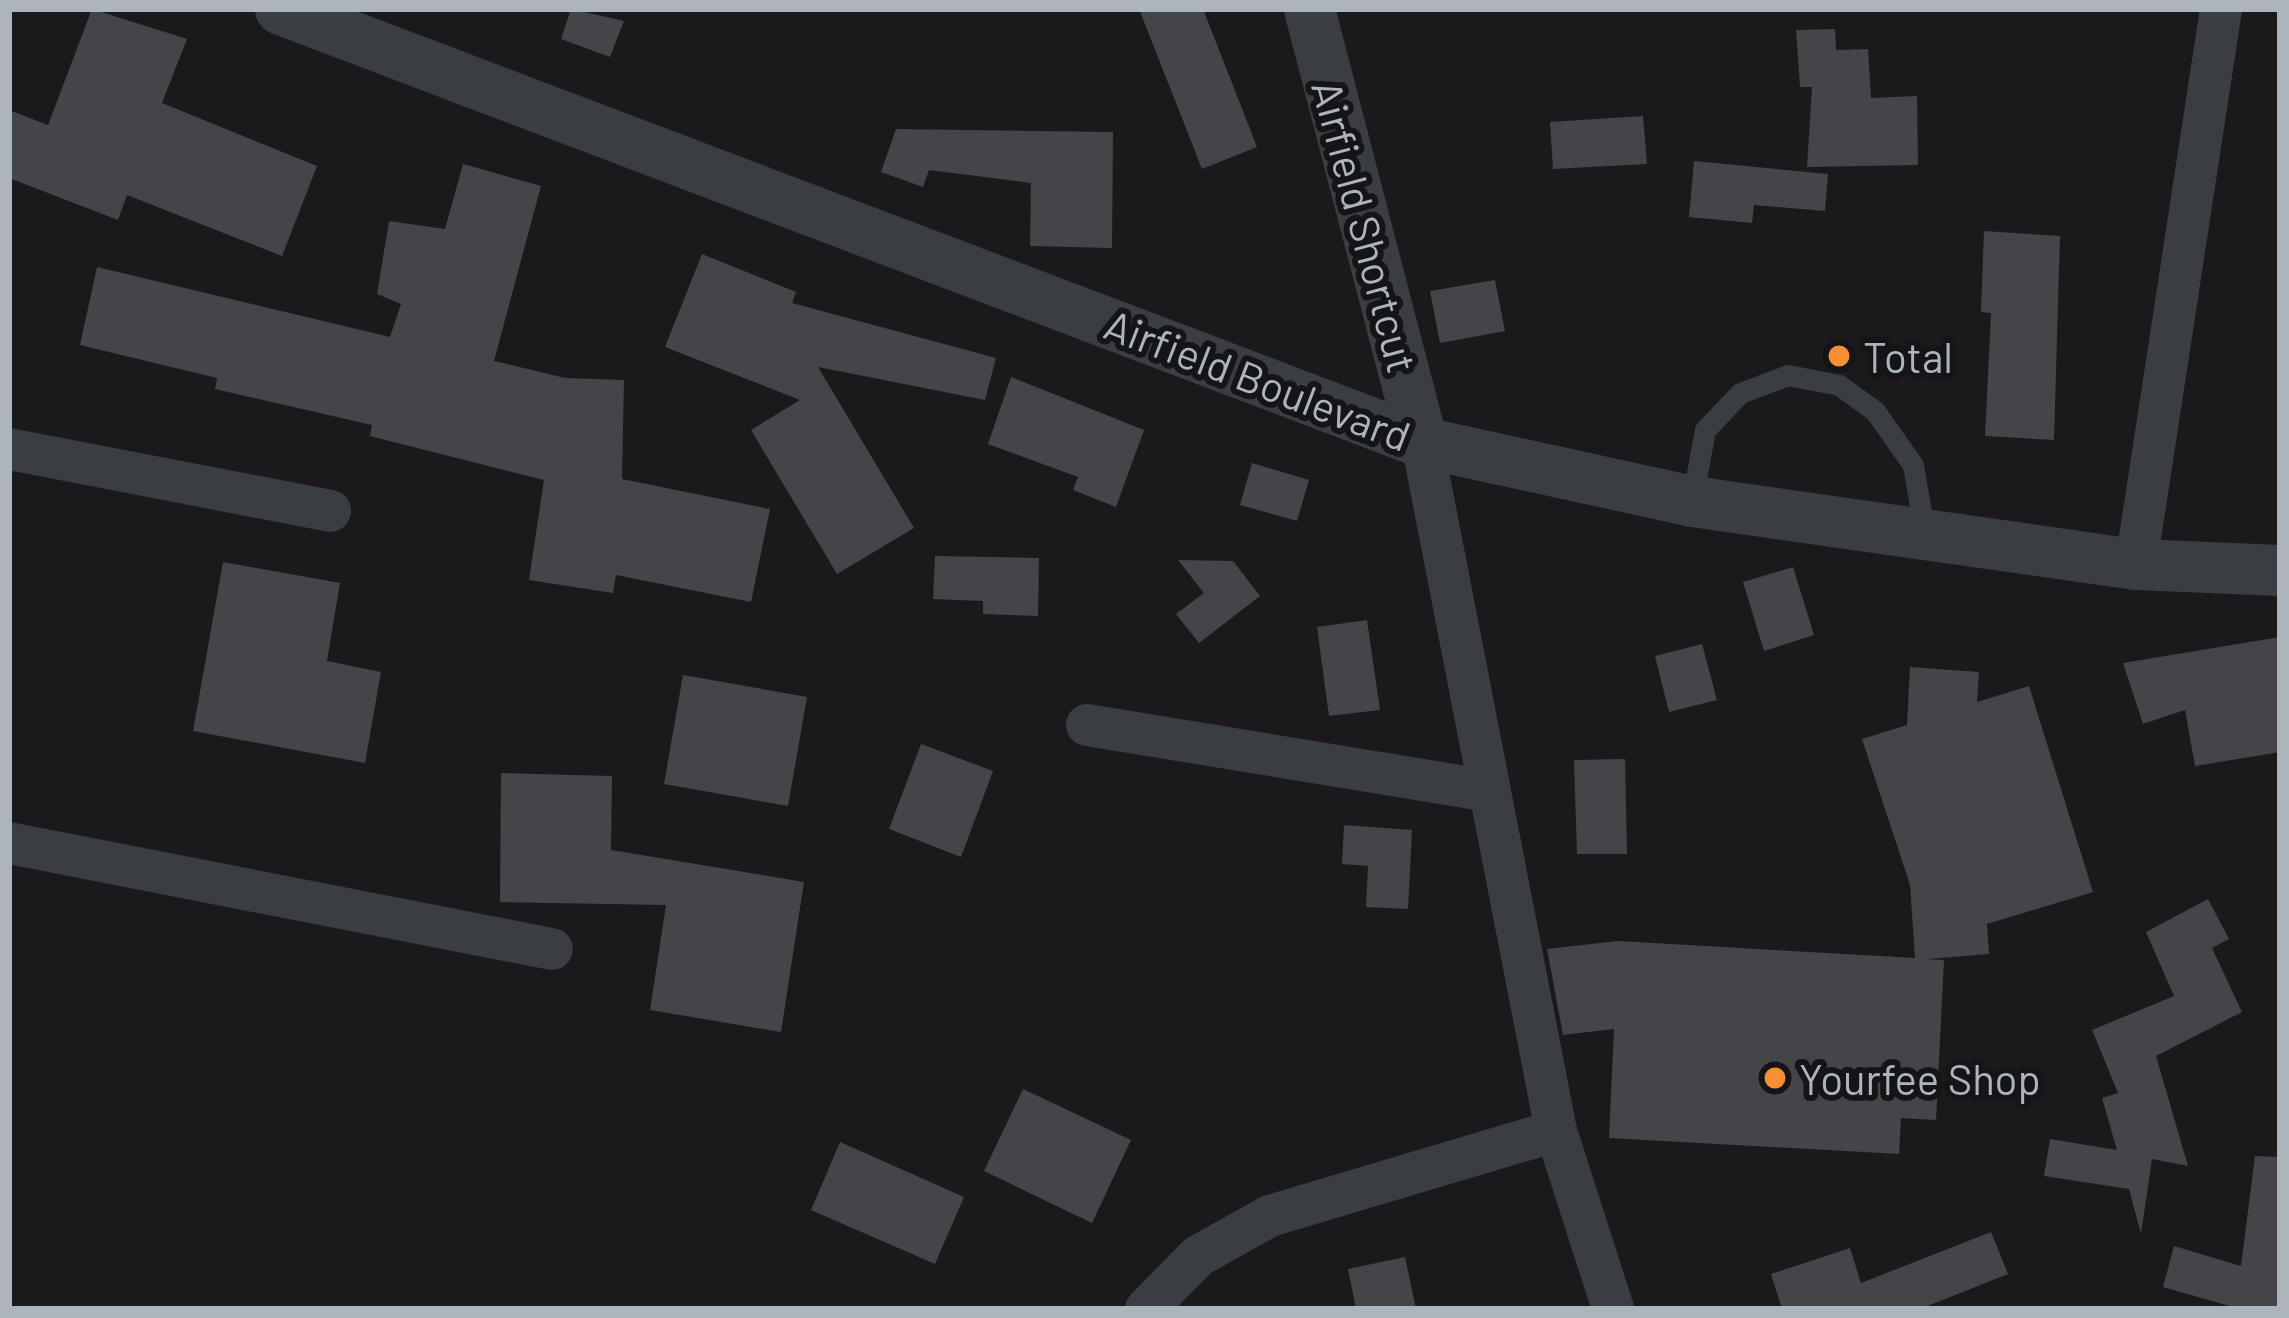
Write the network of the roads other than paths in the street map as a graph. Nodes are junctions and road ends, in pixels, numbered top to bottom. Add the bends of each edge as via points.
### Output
1 (280, 9) edge
2 (1309, 9) edge
3 (2221, 9) edge
4 (1422, 442) junction
5 (9, 449) edge
6 (1692, 501) junction
7 (330, 511) dead end
8 (1925, 536) junction
9 (2136, 564) junction
10 (2280, 570) edge
11 (1087, 725) dead end
12 (1490, 790) junction
13 (9, 843) edge
14 (552, 949) dead end
15 (1556, 1132) junction
16 (1146, 1309) edge
17 (1613, 1309) edge

1 - 4 street, Airfield Boulevard
2 - 4 street, Airfield Shortcut
3 - 9 street
4 - 6 street, Airfield Boulevard
4 - 12 street
5 - 7 street
6 - 8 street, Airfield Boulevard
6 - 8 lane via 1705,430 1740,393 1788,375 1839,385 1875,411 1913,465
8 - 9 street, Airfield Boulevard
9 - 10 street, Airfield Boulevard
11 - 12 street
12 - 15 street
13 - 14 street
15 - 16 street via 1270,1216 1198,1256
15 - 17 street

